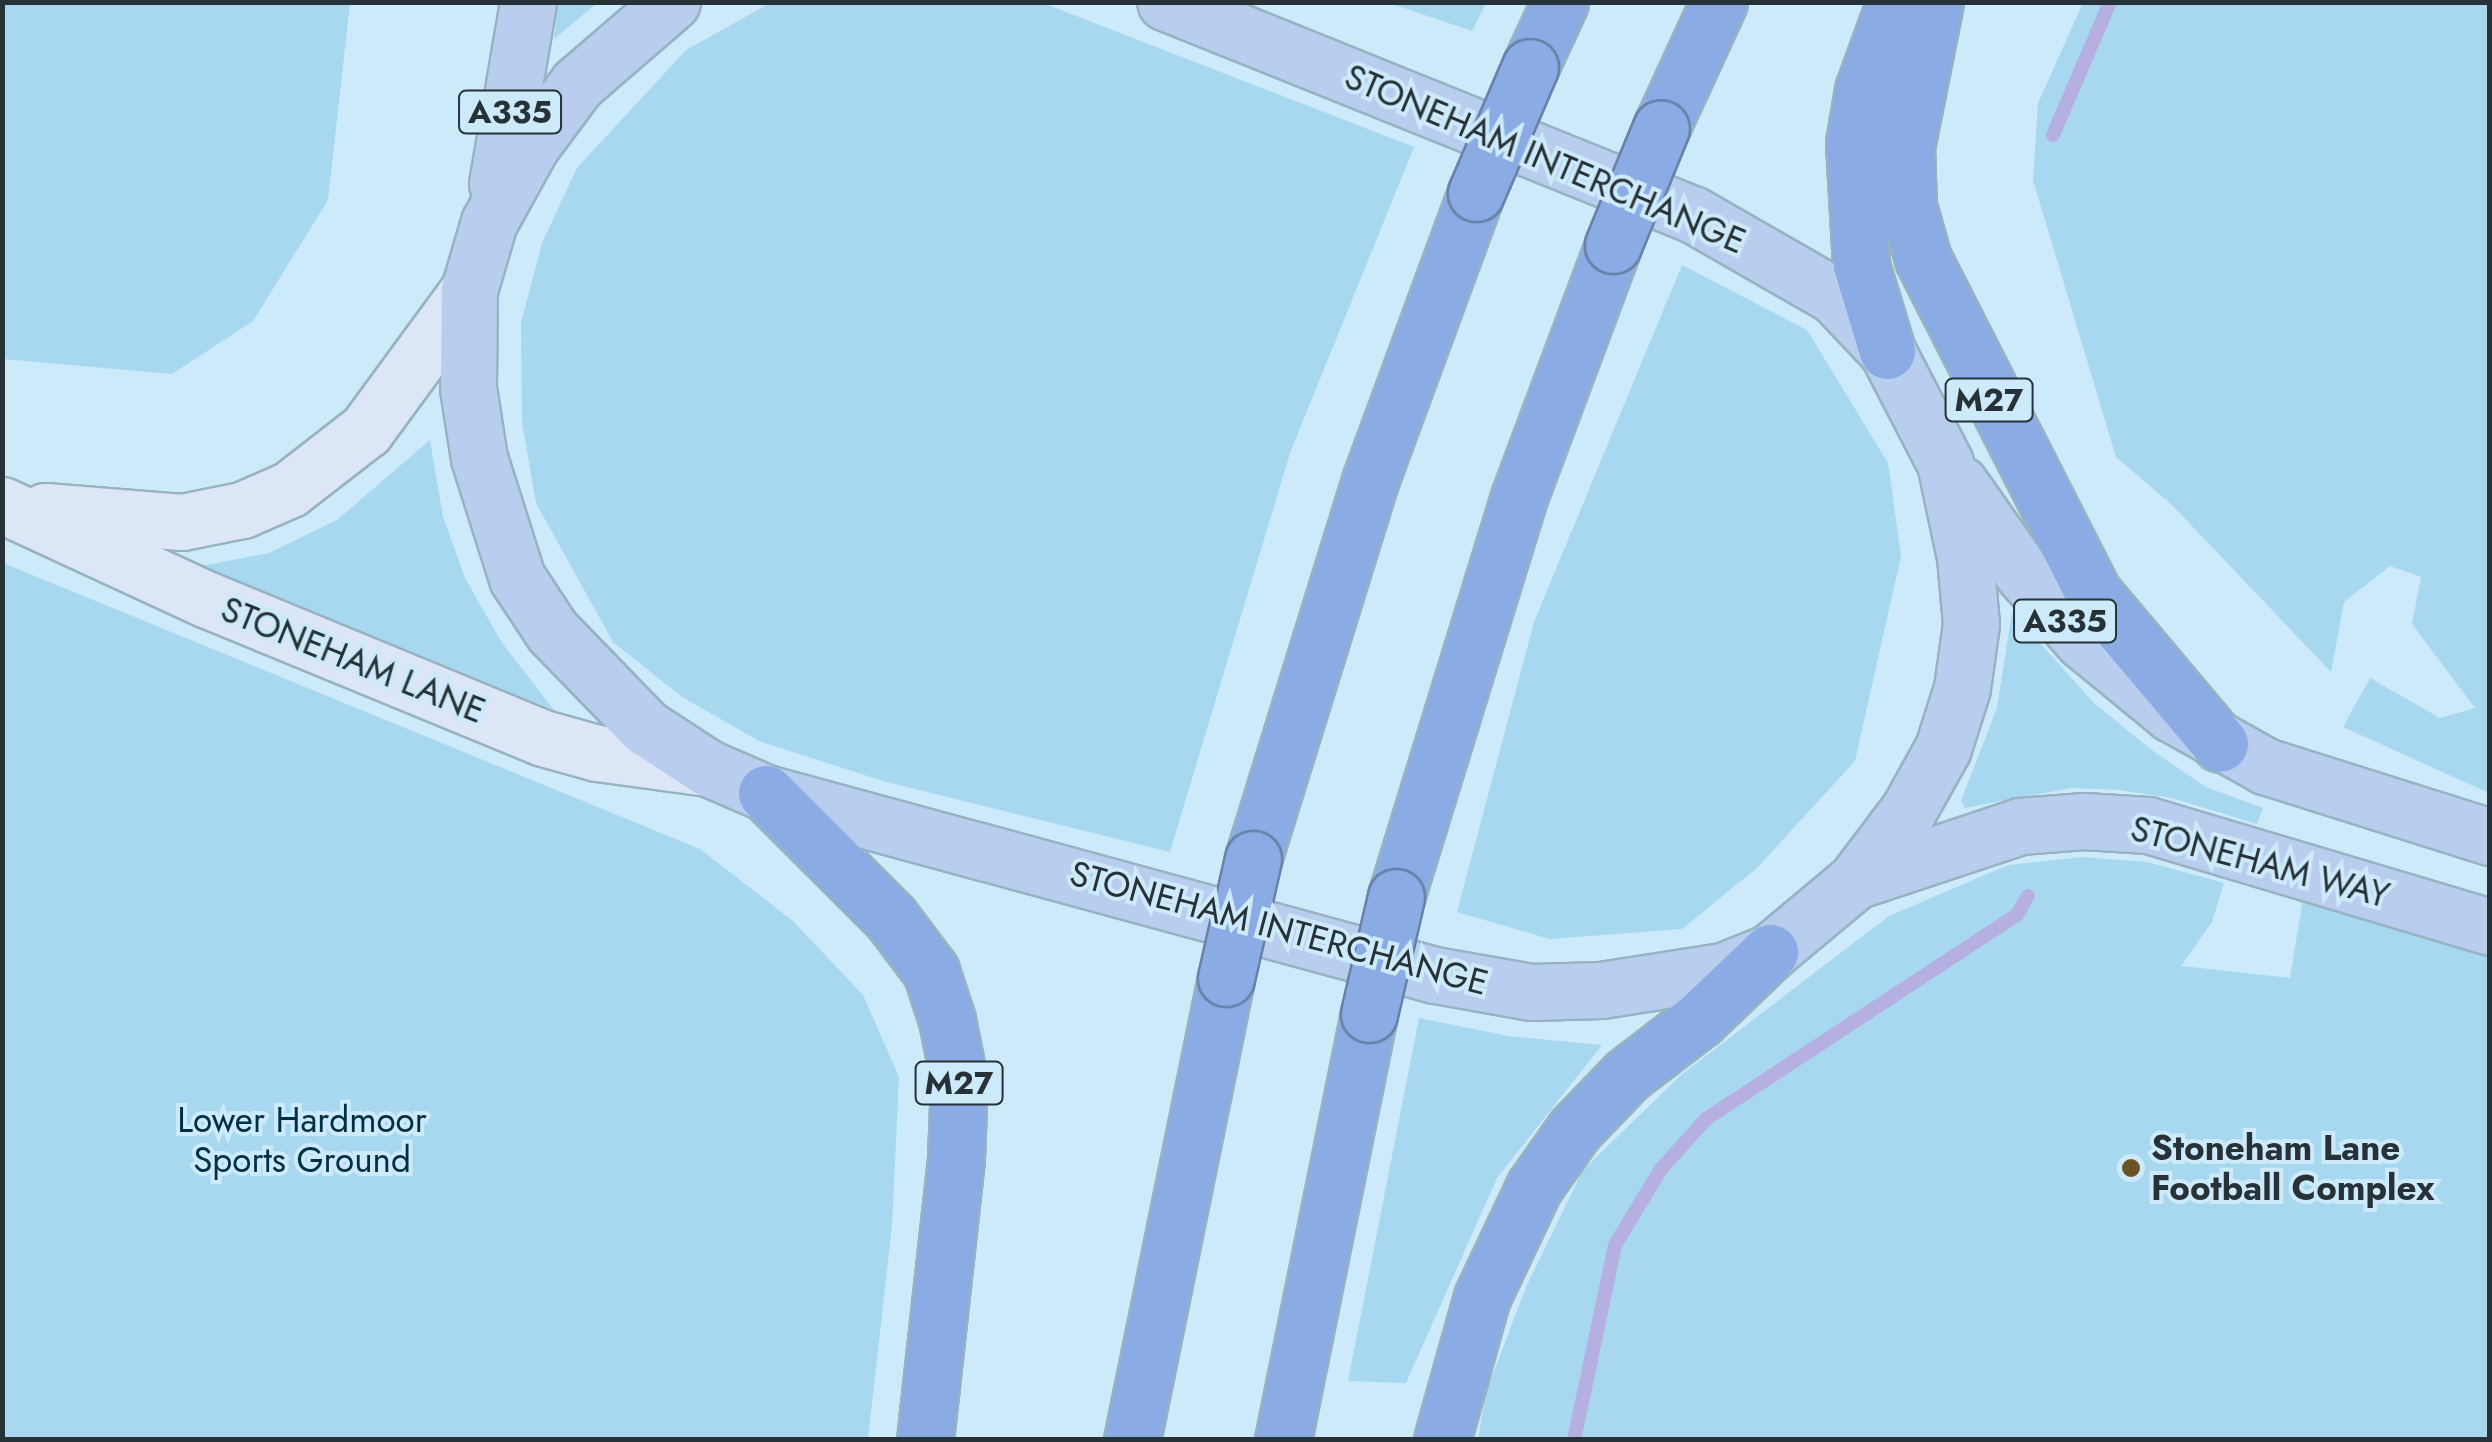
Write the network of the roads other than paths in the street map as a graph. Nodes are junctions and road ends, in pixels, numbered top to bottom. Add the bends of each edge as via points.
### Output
1 (528, 2) edge
2 (672, 2) edge
3 (1165, 2) edge
4 (1560, 2) edge
5 (1719, 2) edge
6 (1894, 2) edge
7 (1935, 2) edge
8 (490, 222) junction
9 (469, 290) junction
10 (1887, 351) junction
11 (1945, 464) junction
12 (7, 507) edge
13 (2220, 744) junction
14 (708, 768) junction
15 (766, 793) junction
16 (2490, 836) edge
17 (1855, 881) junction
18 (2490, 928) edge
19 (1770, 952) junction
20 (925, 1440) edge
21 (1132, 1440) edge
22 (1283, 1440) edge
23 (1442, 1440) edge

1 - 8 main road, A335
2 - 8 main road, STONEHAM INTERCHANGE via 577,84
3 - 10 main road, STONEHAM INTERCHANGE via 1694,215 1776,256 1835,296
4 - 21 highway, bridge via 1476,192 1370,481 1254,860
5 - 22 highway, bridge via 1660,128 1519,497 1396,898
6 - 10 highway via 1863,90 1854,143 1861,265
7 - 13 highway, M27 via 1906,146 1908,206 1923,259 2085,580
8 - 9 main road, STONEHAM INTERCHANGE
9 - 12 street, STONEHAM LANE via 366,430 290,489 242,510 182,522
9 - 14 main road, STONEHAM INTERCHANGE via 468,388 479,458 517,578 598,682 645,727
10 - 11 main road, STONEHAM INTERCHANGE
11 - 13 main road, A335 via 2024,575 2083,641 2123,679
11 - 17 main road, STONEHAM INTERCHANGE via 1970,607 1962,688 1943,748 1908,811
12 - 14 street, STONEHAM LANE via 208,600 542,738 596,753
13 - 16 main road, A335 via 2265,766
14 - 15 main road, STONEHAM INTERCHANGE
15 - 19 main road, STONEHAM INTERCHANGE via 1435,975 1531,992 1670,982
15 - 20 highway, M27 via 891,918 931,971 947,1020 960,1080 956,1159
17 - 18 main road, STONEHAM WAY via 2020,826 2116,823 2161,829
17 - 19 main road, STONEHAM INTERCHANGE
19 - 23 highway via 1700,1019 1627,1075 1574,1130 1534,1187 1482,1297

